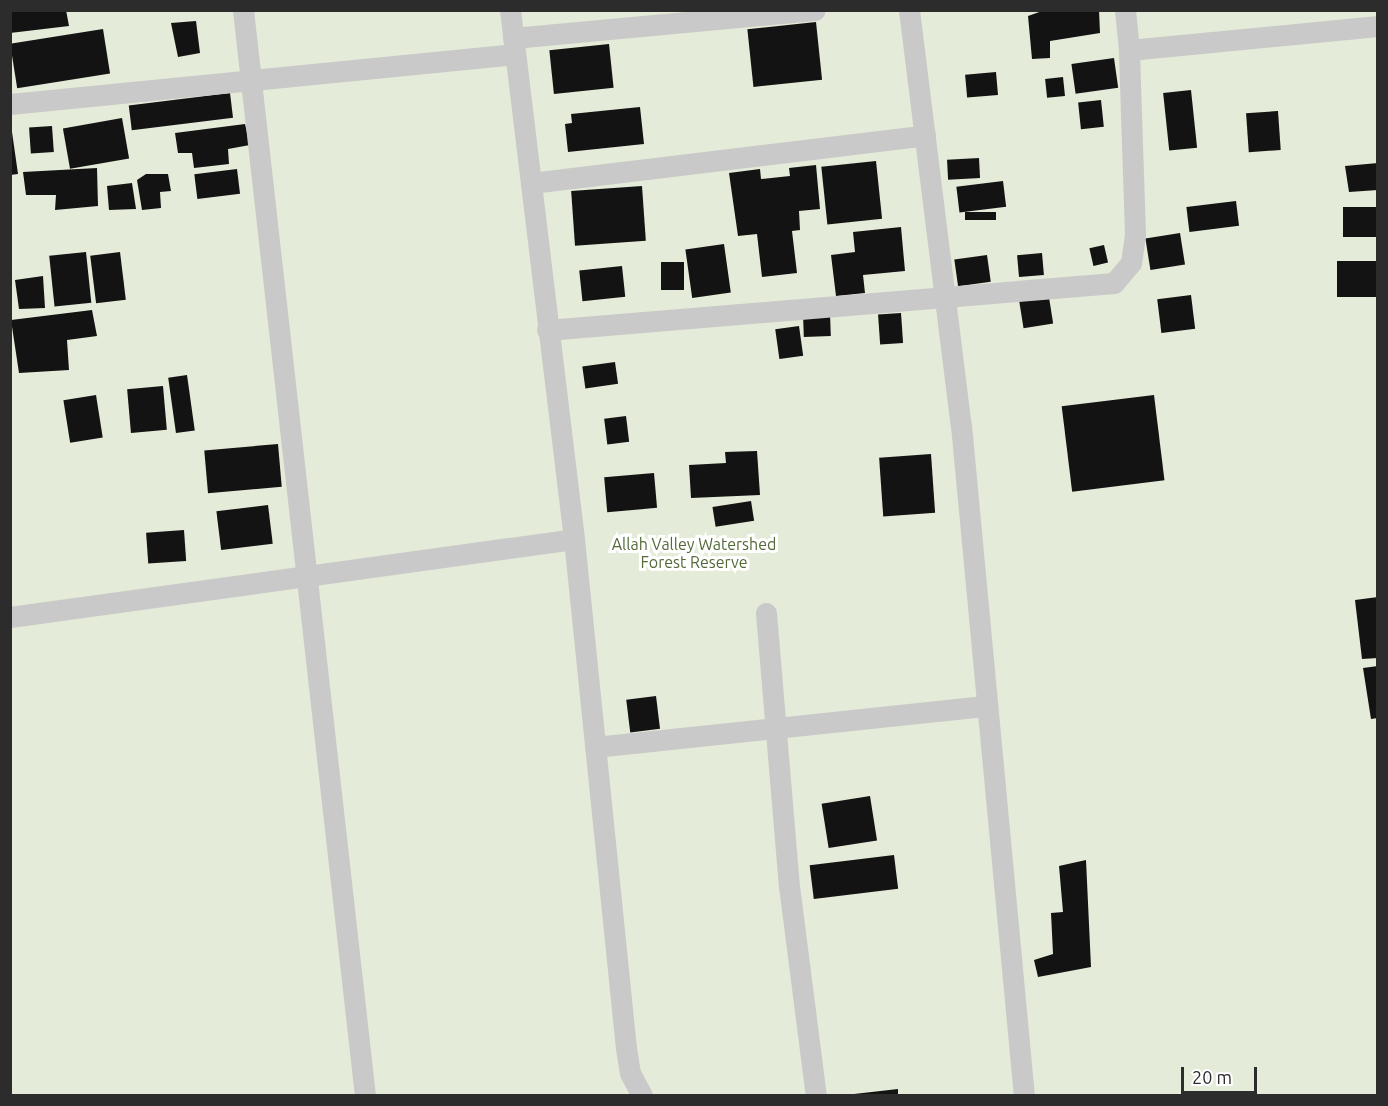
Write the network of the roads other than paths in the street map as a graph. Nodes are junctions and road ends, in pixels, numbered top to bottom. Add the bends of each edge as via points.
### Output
1 (243, 10) edge
2 (510, 10) edge
3 (816, 10) edge
4 (909, 10) edge
5 (1125, 10) edge
6 (1377, 26) edge
7 (514, 46) junction
8 (1129, 50) junction
9 (10, 104) edge
10 (925, 135) junction
11 (531, 183) junction
12 (945, 297) junction
13 (548, 330) junction
14 (574, 539) junction
15 (304, 578) junction
16 (766, 613) dead end
17 (10, 617) edge
18 (987, 706) junction
19 (774, 729) junction
20 (595, 747) junction
21 (365, 1095) edge
22 (642, 1095) edge
23 (816, 1095) edge
24 (1024, 1095) edge

1 - 15 street
2 - 7 street
3 - 7 street
4 - 10 street
5 - 8 street
6 - 8 street
7 - 9 street
7 - 11 street
8 - 12 street via 1135,234 1126,274 1100,286
10 - 11 street
10 - 12 street
11 - 13 street
12 - 13 street
12 - 18 street
13 - 14 street
14 - 15 street
14 - 20 street
15 - 17 street
15 - 21 street
16 - 19 street
18 - 19 street
18 - 24 street
19 - 20 street
19 - 23 street
20 - 22 street via 626,1048 630,1073

